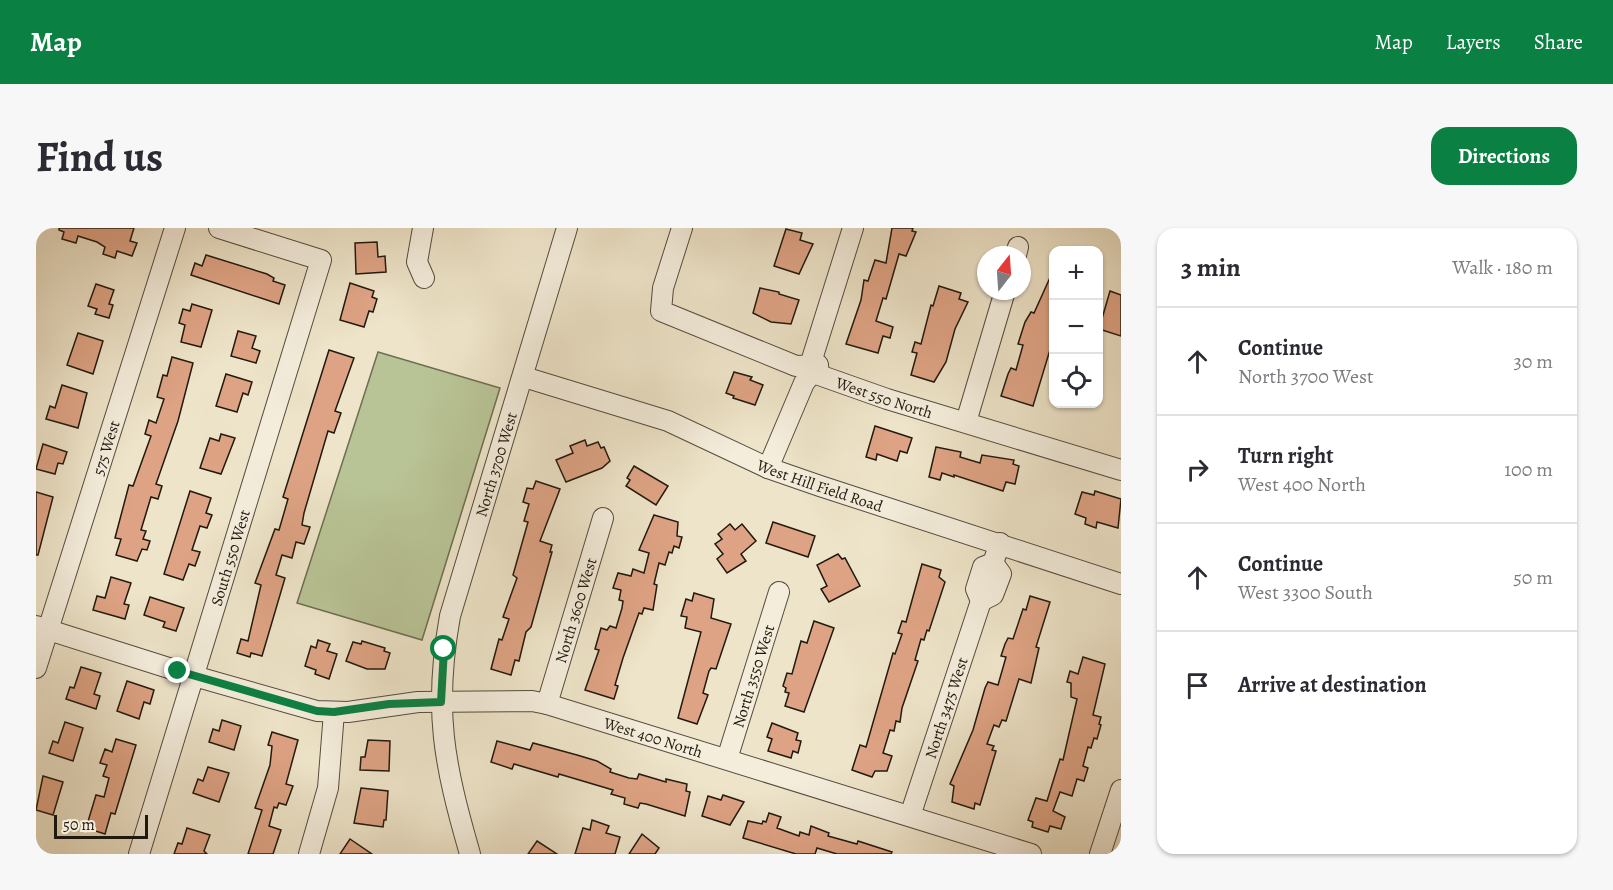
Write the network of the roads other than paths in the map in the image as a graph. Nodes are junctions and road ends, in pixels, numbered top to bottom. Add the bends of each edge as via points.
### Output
1 (175, 228) edge
2 (219, 228) edge
3 (423, 228) edge
4 (567, 228) edge
5 (682, 228) edge
6 (853, 228) edge
7 (424, 278) dead end
8 (1002, 300) edge
9 (818, 365) junction
10 (524, 377) junction
11 (966, 422) junction
12 (768, 468) junction
13 (1121, 470) edge
14 (603, 518) dead end
15 (1000, 543) junction
16 (1121, 584) edge
17 (778, 592) dead end
18 (42, 628) edge
19 (36, 668) edge
20 (194, 676) junction
21 (441, 702) junction
22 (547, 704) junction
23 (334, 712) junction
24 (727, 759) junction
25 (1121, 790) edge
26 (910, 816) junction
27 (139, 854) edge
28 (309, 854) edge
29 (470, 854) edge
30 (1032, 854) edge
31 (1100, 854) edge

1 - 18 street, 575 West
2 - 20 street, South 550 West via 321,260
3 - 7 street via 417,262
4 - 10 street, North 3700 West
5 - 9 street, West 550 North via 663,288 662,311 796,366
6 - 9 street via 812,359
8 - 11 street
9 - 11 street, West 550 North via 819,375
9 - 12 street via 804,383
10 - 12 street, West Hill Field Road via 668,421
10 - 21 street, North 3700 West via 450,616
11 - 13 street, West 550 North
12 - 15 street, West Hill Field Road
14 - 22 street, North 3600 West
15 - 16 street, West Hill Field Road
15 - 26 street, North 3475 West via 993,563 1001,574 993,595 981,601
17 - 24 street, North 3550 West
18 - 19 street, 575 West
18 - 20 street, West 400 North
20 - 23 street, West 400 North via 317,711
20 - 27 street, South 550 West
21 - 22 street, West 400 North
21 - 23 street, West 400 North
21 - 29 street, North 3700 West via 445,758
22 - 24 street, West 400 North
23 - 28 street via 328,788
24 - 26 street, West 400 North
25 - 31 street
26 - 30 street, West 400 North

